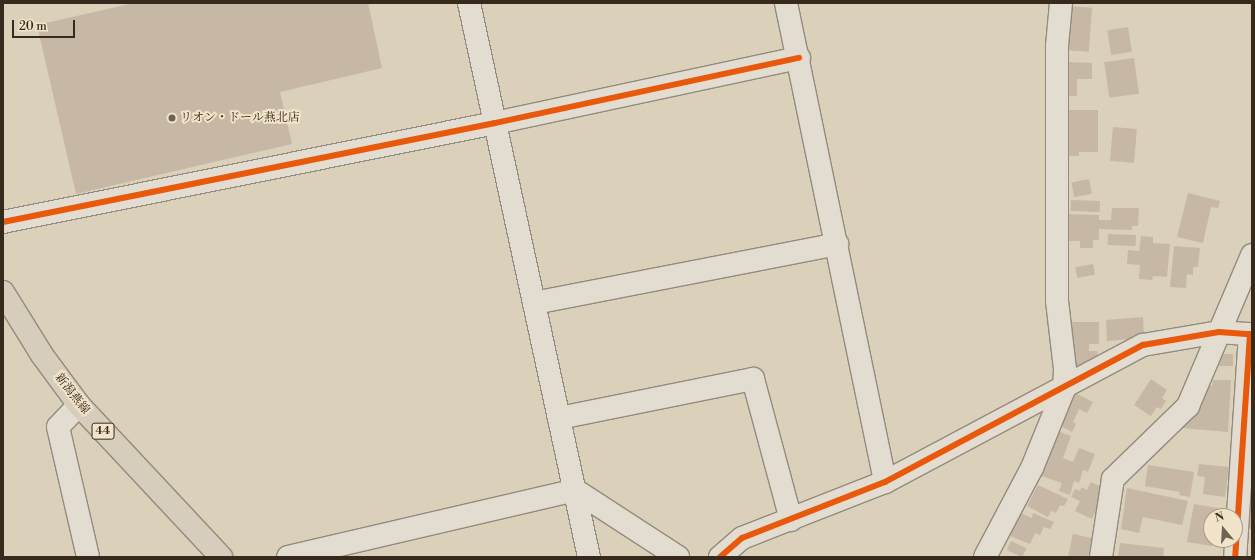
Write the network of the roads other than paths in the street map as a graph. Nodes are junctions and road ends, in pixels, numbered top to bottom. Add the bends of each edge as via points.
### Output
1 (469, 3) edge
2 (786, 3) edge
3 (1061, 3) edge
4 (799, 58) junction
5 (495, 123) junction
6 (3, 222) edge
7 (837, 244) junction
8 (1252, 255) edge
9 (3, 292) edge
10 (534, 303) junction
11 (1219, 332) junction
12 (1064, 389) junction
13 (79, 405) junction
14 (559, 418) junction
15 (885, 482) junction
16 (575, 490) junction
17 (1247, 491) edge
18 (791, 520) junction
19 (88, 557) edge
20 (221, 557) edge
21 (288, 557) edge
22 (589, 557) edge
23 (678, 557) edge
24 (720, 557) edge
25 (985, 557) edge
26 (1101, 557) edge
27 (1235, 557) edge

1 - 5 street
2 - 4 street
3 - 12 street via 1057,46 1057,302 1065,370
4 - 5 street
4 - 7 street
5 - 6 street
5 - 10 street
7 - 10 street
7 - 15 street
8 - 11 street
9 - 13 main road, 新潟燕線 / 44 via 42,355
10 - 14 street
11 - 12 street via 1143,345
11 - 17 street via 1250,334
11 - 26 street via 1188,406 1113,479
12 - 15 street
12 - 25 street via 1032,468
13 - 19 street via 58,427
13 - 20 main road, 新潟燕線 / 44
14 - 16 street
14 - 18 street via 753,379
15 - 18 street
16 - 21 street
16 - 22 street
16 - 23 street
17 - 27 street
18 - 24 street via 742,538

